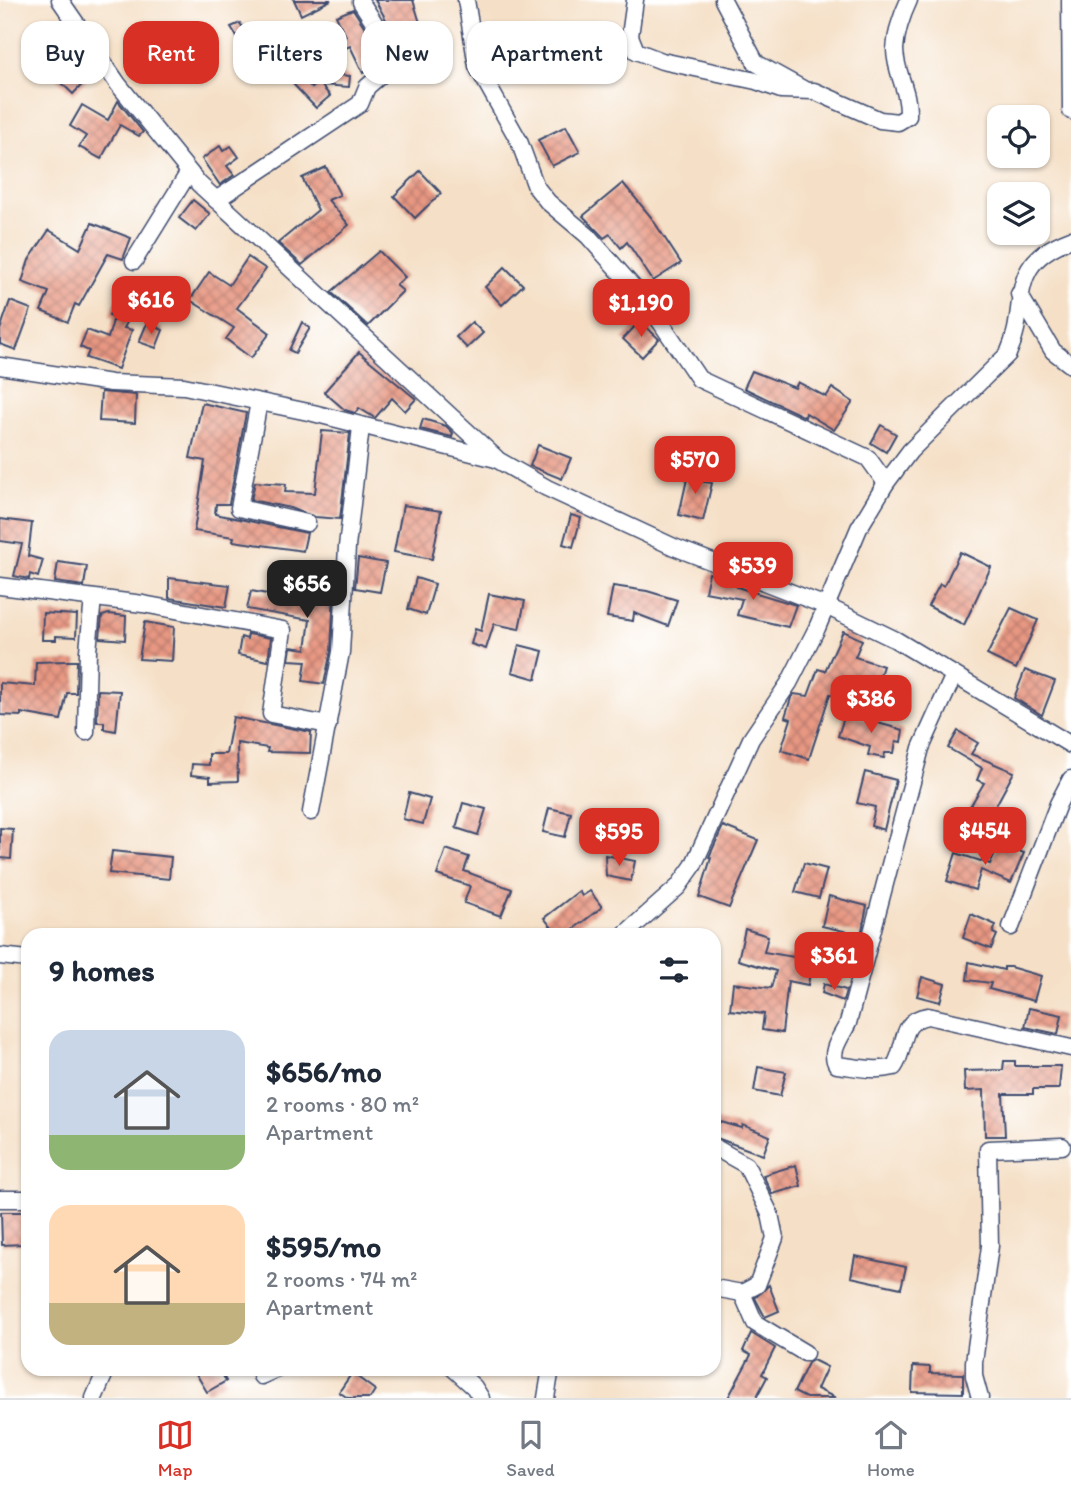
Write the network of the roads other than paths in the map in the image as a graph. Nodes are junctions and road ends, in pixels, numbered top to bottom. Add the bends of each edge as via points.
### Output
1 (60, 0) edge
2 (466, 0) edge
3 (635, 0) edge
4 (723, 0) edge
5 (909, 0) edge
6 (1070, 0) edge
7 (362, 2) dead end
8 (1070, 59) edge
9 (805, 90) junction
10 (1071, 111) edge
11 (189, 172) junction
12 (216, 200) junction
13 (1071, 239) edge
14 (134, 261) dead end
15 (1019, 294) junction
16 (1071, 365) edge
17 (0, 366) edge
18 (259, 402) junction
19 (362, 427) junction
20 (496, 458) junction
21 (886, 483) junction
22 (307, 523) dead end
23 (0, 586) edge
24 (93, 598) junction
25 (826, 606) junction
26 (954, 676) junction
27 (327, 725) junction
28 (86, 732) dead end
29 (1071, 745) edge
30 (1071, 779) edge
31 (311, 812) dead end
32 (1011, 927) dead end
33 (632, 928) edge
34 (0, 956) edge
35 (21, 958) edge
36 (1071, 1048) edge
37 (1062, 1146) dead end
38 (721, 1151) edge
39 (0, 1199) edge
40 (21, 1199) edge
41 (721, 1289) edge
42 (742, 1293) junction
43 (805, 1353) dead end
44 (104, 1376) edge
45 (462, 1376) edge
46 (550, 1376) edge
47 (94, 1398) edge
48 (481, 1398) edge
49 (546, 1398) edge
50 (979, 1398) edge

1 - 11 street via 118,84
2 - 21 street via 477,66 519,141 536,187 588,236 649,305 699,379 869,458
3 - 9 street via 630,36 636,51 781,90
4 - 9 street via 757,62
5 - 9 street via 895,50 908,95 908,116 898,122 880,120 846,102
6 - 8 street
7 - 12 street via 388,44 390,67 368,87 360,104
8 - 10 street
11 - 12 street
11 - 14 street
12 - 20 street
13 - 15 street via 1042,254 1025,274
15 - 16 street via 1053,351
15 - 21 street via 1017,335 1008,354 919,442
17 - 18 street via 111,383 184,386
18 - 19 street
18 - 22 street via 239,509
19 - 20 street
19 - 27 street via 347,547 341,652
20 - 25 street via 547,488 674,547
21 - 25 street via 859,528
23 - 24 street
24 - 27 street via 283,630 271,714
24 - 28 street
25 - 26 street via 896,640
25 - 33 street via 789,683 751,739 693,866 678,887
26 - 29 street
26 - 36 street via 921,748 848,1023 834,1060 837,1065 894,1067 908,1026 917,1017 928,1016
27 - 31 street
30 - 32 street
34 - 35 street
37 - 50 street via 988,1149 990,1245 974,1362
38 - 42 street via 746,1166 770,1214 775,1238 757,1285
39 - 40 street
41 - 42 street
42 - 43 street via 755,1324
44 - 47 street
45 - 48 street
46 - 49 street

